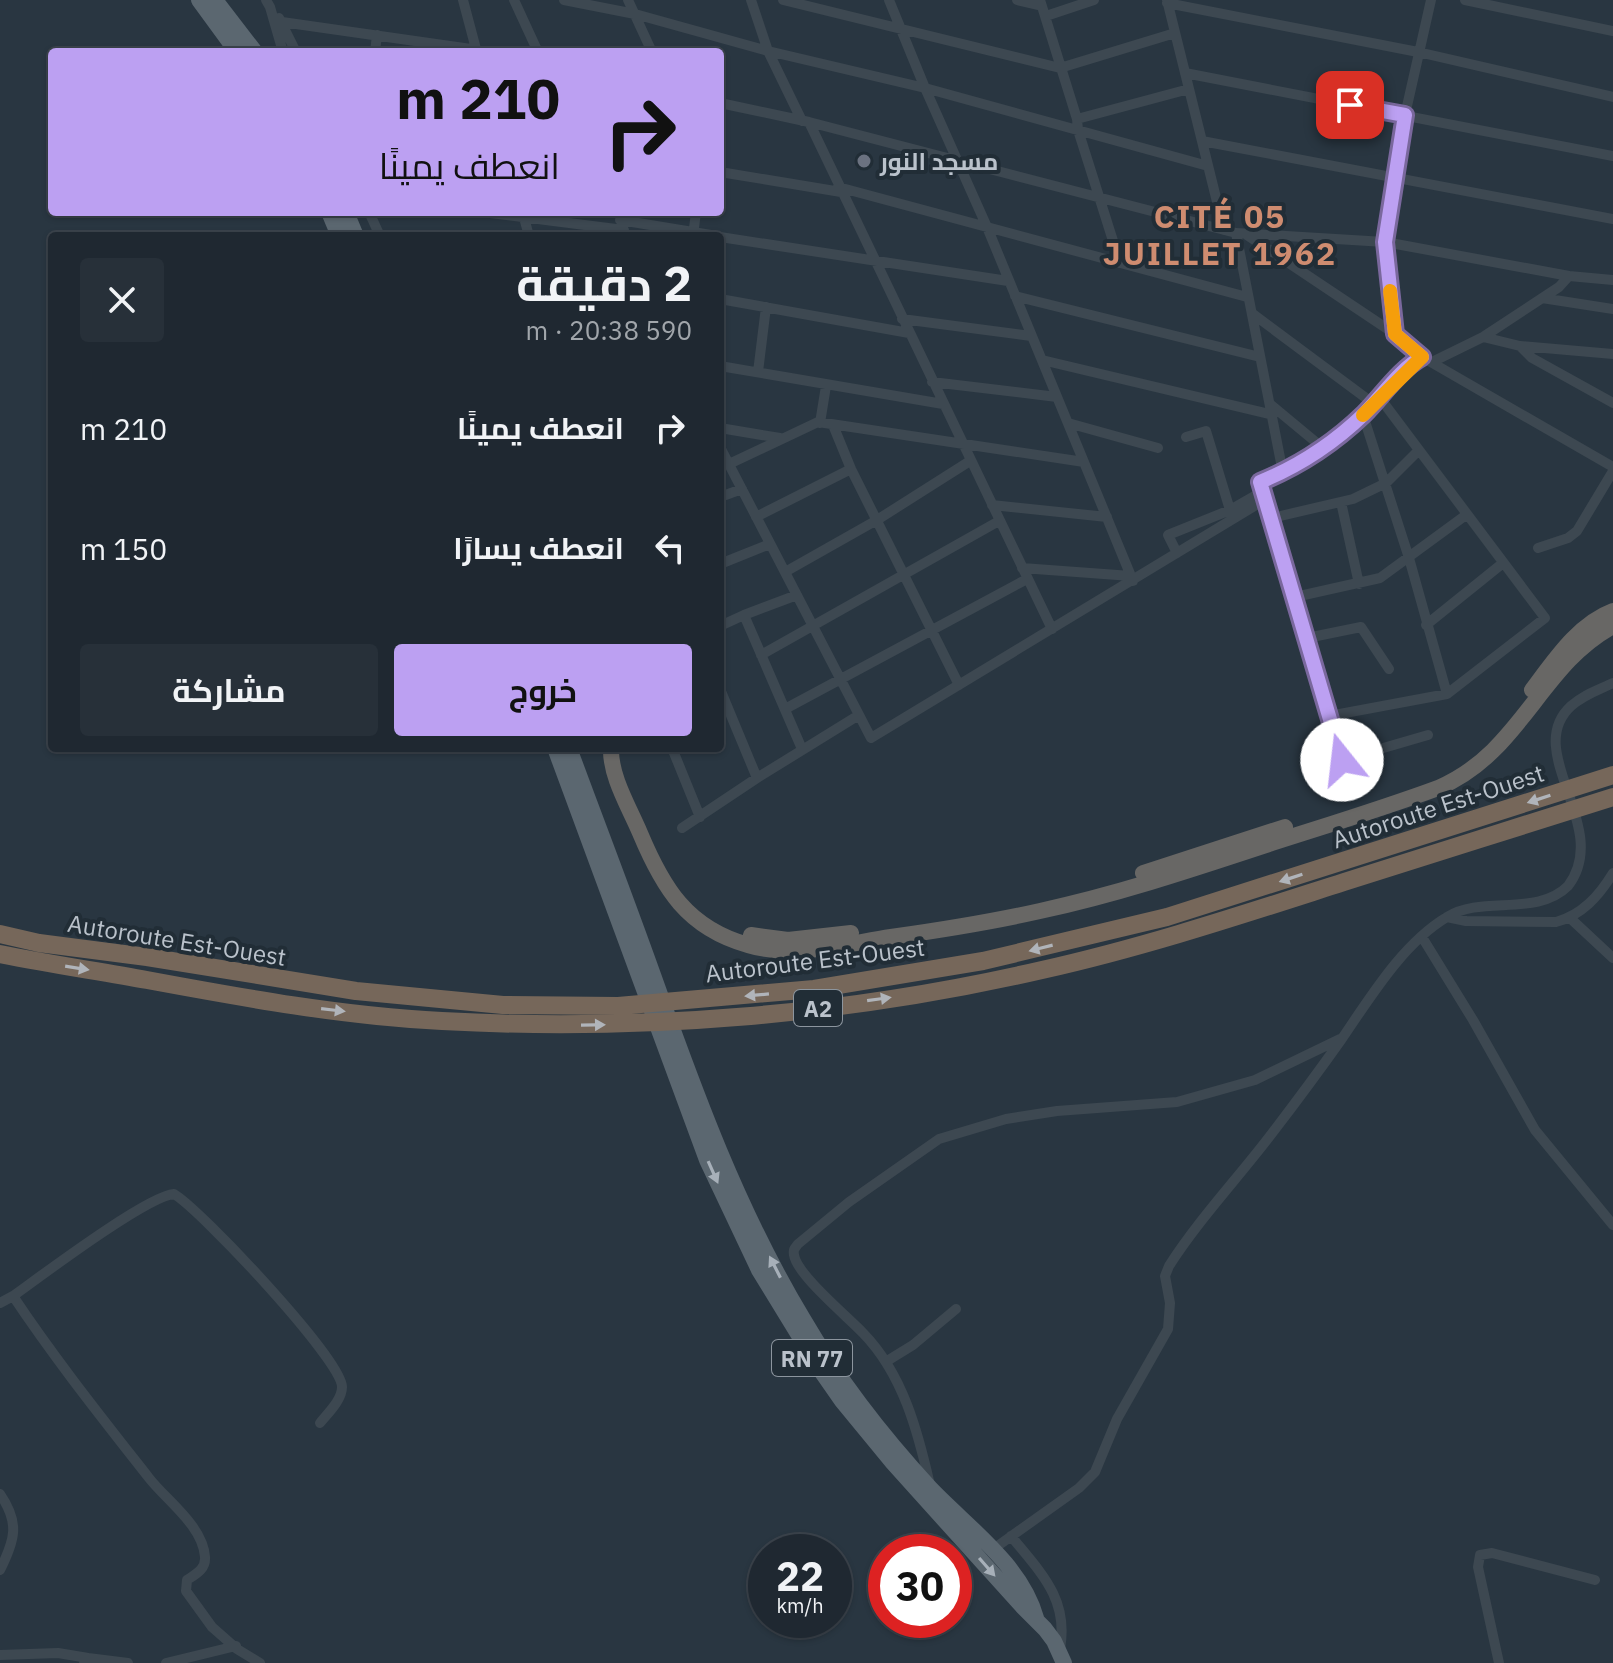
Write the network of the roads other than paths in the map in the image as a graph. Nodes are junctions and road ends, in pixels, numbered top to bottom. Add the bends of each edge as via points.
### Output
1 (199, 0) edge
2 (215, 0) edge
3 (463, 0) edge
4 (514, 0) edge
5 (564, 0) edge
6 (628, 0) edge
7 (751, 0) edge
8 (783, 0) edge
9 (889, 0) edge
10 (1017, 0) edge
11 (1094, 0) edge
12 (1431, 0) edge
13 (1465, 0) edge
14 (1167, 2) edge
15 (268, 4) edge
16 (1043, 7) edge
17 (635, 14) junction
18 (282, 22) junction
19 (902, 30) junction
20 (1613, 31) edge
21 (1175, 33) junction
22 (377, 35) junction
23 (234, 48) edge
24 (252, 48) edge
25 (282, 48) edge
26 (294, 48) edge
27 (375, 48) edge
28 (469, 48) edge
29 (476, 48) edge
30 (536, 48) edge
31 (650, 48) edge
32 (768, 51) junction
33 (1418, 52) junction
34 (1060, 68) junction
35 (1185, 73) junction
36 (925, 88) junction
37 (1189, 89) junction
38 (1613, 97) edge
39 (724, 104) edge
40 (1405, 115) junction
41 (806, 122) junction
42 (1077, 125) junction
43 (1202, 141) junction
44 (1613, 156) edge
45 (958, 161) junction
46 (1208, 166) junction
47 (724, 173) edge
48 (1396, 178) junction
49 (840, 190) junction
50 (1101, 200) junction
51 (534, 216) edge
52 (1613, 219) edge
53 (622, 224) edge
54 (987, 227) junction
55 (679, 232) edge
56 (1235, 232) junction
57 (724, 237) edge
58 (1385, 242) junction
59 (875, 262) junction
60 (1120, 263) junction
61 (1569, 276) junction
62 (1613, 280) edge
63 (1008, 281) junction
64 (1015, 296) junction
65 (1247, 297) junction
66 (1542, 298) junction
67 (724, 300) edge
68 (766, 307) junction
69 (1613, 309) edge
70 (1253, 314) junction
71 (902, 319) junction
72 (909, 333) junction
73 (1395, 334) junction
74 (1031, 336) junction
75 (1483, 337) junction
76 (1520, 346) junction
77 (1613, 354) edge
78 (1260, 357) junction
79 (1042, 360) junction
80 (1427, 360) junction
81 (724, 367) edge
82 (758, 372) junction
83 (932, 382) junction
84 (826, 386) junction
85 (1057, 397) junction
86 (1377, 401) junction
87 (1613, 403) edge
88 (943, 404) junction
89 (1272, 409) junction
90 (1363, 415) junction
91 (820, 423) junction
92 (1068, 423) junction
93 (833, 425) junction
94 (724, 429) edge
95 (1186, 437) dead end
96 (782, 438) junction
97 (962, 443) junction
98 (1158, 448) dead end
99 (1323, 448) junction
100 (1418, 451) junction
101 (724, 455) edge
102 (970, 461) junction
103 (1084, 462) junction
104 (729, 464) junction
105 (851, 469) junction
106 (1613, 469) edge
107 (1283, 473) junction
108 (1386, 483) junction
109 (742, 489) junction
110 (1265, 495) junction
111 (724, 496) edge
112 (1341, 502) junction
113 (992, 505) junction
114 (1230, 510) junction
115 (1466, 515) junction
116 (756, 517) junction
117 (1107, 517) junction
118 (1272, 518) junction
119 (877, 520) junction
120 (999, 521) junction
121 (770, 544) junction
122 (1538, 548) dead end
123 (1177, 553) junction
124 (1409, 558) junction
125 (724, 562) edge
126 (1503, 563) junction
127 (1022, 568) junction
128 (785, 572) junction
129 (905, 576) junction
130 (1132, 578) junction
131 (1027, 579) junction
132 (1359, 584) junction
133 (797, 595) junction
134 (1295, 597) junction
135 (1613, 611) edge
136 (744, 615) junction
137 (724, 624) edge
138 (1426, 625) junction
139 (813, 626) junction
140 (1613, 626) edge
141 (1052, 629) junction
142 (932, 631) junction
143 (1307, 638) junction
144 (761, 655) junction
145 (1389, 669) dead end
146 (840, 679) junction
147 (1613, 683) edge
148 (959, 685) junction
149 (1447, 694) junction
150 (724, 699) edge
151 (785, 709) junction
152 (859, 715) junction
153 (1329, 716) junction
154 (1428, 735) dead end
155 (802, 749) junction
156 (557, 752) edge
157 (570, 752) edge
158 (612, 752) edge
159 (615, 752) edge
160 (674, 752) edge
161 (1613, 775) edge
162 (757, 778) junction
163 (1613, 797) edge
164 (700, 817) junction
165 (682, 828) dead end
166 (1613, 873) edge
167 (1447, 917) junction
168 (1570, 918) junction
169 (0, 934) edge
170 (1422, 937) junction
171 (0, 954) edge
172 (1613, 958) edge
173 (643, 965) junction
174 (1342, 1038) junction
175 (671, 1046) junction
176 (1613, 1225) edge
177 (13, 1296) junction
178 (0, 1303) edge
179 (956, 1309) dead end
180 (887, 1361) junction
181 (320, 1423) dead end
182 (931, 1488) junction
183 (0, 1494) edge
184 (1011, 1536) junction
185 (992, 1550) junction
186 (0, 1570) edge
187 (1595, 1580) dead end
188 (1036, 1620) junction
189 (236, 1646) junction
190 (0, 1655) edge
191 (1062, 1657) edge
192 (86, 1661) edge
193 (128, 1663) edge
194 (166, 1663) edge
195 (260, 1663) edge
196 (1499, 1663) edge

1 - 23 main road
2 - 24 main road
3 - 29 street
4 - 30 street
5 - 17 street
6 - 17 street
7 - 32 street
8 - 19 street
9 - 19 street
10 - 16 street
11 - 16 street
12 - 33 street
13 - 20 street
14 - 21 street
14 - 33 street
15 - 18 street
15 - 25 street
16 - 34 street
17 - 31 street
17 - 32 street
18 - 22 street
18 - 26 street
19 - 34 street
19 - 36 street
21 - 34 street
21 - 35 street
22 - 27 street
22 - 28 street
32 - 36 street
32 - 41 street
33 - 38 street
33 - 40 street
34 - 42 street
35 - 37 street
35 - 40 street
36 - 42 street
36 - 45 street
37 - 42 street
37 - 43 street
39 - 41 street
40 - 44 street
40 - 48 street
41 - 45 street
41 - 49 street
42 - 46 street
42 - 50 street
43 - 46 street
43 - 48 street
45 - 50 street
45 - 54 street
46 - 56 street
47 - 49 street
48 - 52 street
48 - 58 street
49 - 54 street
49 - 59 street
50 - 56 street
50 - 60 street
51 - 53 street
53 - 55 street
54 - 60 street
54 - 63 street
56 - 58 street
56 - 65 street
56 - 73 street
57 - 59 street
58 - 61 street
58 - 73 street
59 - 63 street
59 - 71 street
60 - 65 street
61 - 62 street
61 - 66 street
63 - 64 street
64 - 74 street
64 - 78 street
65 - 70 street
66 - 69 street
66 - 75 street
67 - 68 street
68 - 72 street
68 - 82 street
70 - 78 street
70 - 86 street
71 - 72 street
71 - 74 street
72 - 83 street
73 - 80 street
74 - 79 street
75 - 76 street
75 - 80 street
76 - 77 street
76 - 87 street
78 - 89 street
79 - 85 street
79 - 89 street
80 - 86 street
80 - 106 street
81 - 82 street
82 - 84 street
83 - 85 street
83 - 88 street
84 - 88 street
84 - 91 street
85 - 92 street
86 - 90 street
86 - 100 street
88 - 97 street
89 - 99 street
89 - 107 street
90 - 99 street
90 - 108 street
91 - 93 street
91 - 96 street
92 - 98 street
92 - 103 street
93 - 97 street
93 - 105 street
94 - 96 street
95 - 114 street via 1206,431
96 - 104 street
97 - 102 street
97 - 103 street
99 - 107 street
100 - 108 street
100 - 115 street
101 - 104 street
102 - 113 street
102 - 119 street
103 - 117 street
104 - 109 street
105 - 116 street
105 - 119 street
106 - 122 street via 1577,531
107 - 110 street via 1260,482
108 - 112 street
108 - 124 street
109 - 111 street
109 - 116 street
110 - 114 street
110 - 118 street
110 - 123 street
112 - 118 street
112 - 132 street
113 - 117 street
113 - 120 street
114 - 123 street via 1168,535
115 - 124 street
115 - 126 street
116 - 121 street
117 - 130 street
118 - 134 street
119 - 128 street
119 - 129 street
120 - 127 street
120 - 129 street
121 - 125 street
121 - 128 street
123 - 130 street
124 - 132 street via 1380,578
124 - 138 street
126 - 138 street
126 - 149 street via 1545,618
127 - 130 street
127 - 131 street
128 - 133 street
129 - 139 street
129 - 142 street
130 - 141 street
131 - 141 street
131 - 142 street
132 - 134 street
133 - 136 street
133 - 139 street
134 - 143 street
135 - 159 highway via 1576,636 1495,736 1433,779 1069,894 872,931 762,938 707,914 672,880
136 - 137 street
136 - 144 street
138 - 149 street
139 - 144 street
139 - 146 street
140 - 158 highway via 1573,655 1489,756 1438,788 1069,904 812,949 774,951 747,945 718,933 675,900 619,783
141 - 148 street
142 - 146 street
142 - 148 street
143 - 145 street via 1361,627
143 - 153 street
144 - 151 street
146 - 151 street
146 - 152 street
147 - 167 street via 1570,707 1559,725 1558,752 1588,834 1578,872 1553,896
148 - 152 street via 871,738
149 - 153 street
150 - 162 street
151 - 155 street
152 - 155 street
153 - 154 street via 1342,760
155 - 162 street
156 - 173 main road
157 - 173 main road
160 - 164 street
161 -> 169 highway, Autoroute Est-Ouest / A2 via 1167,917 983,961 814,989 618,1006 503,1005 356,991
162 - 164 street
171 -> 163 highway, Autoroute Est-Ouest / A2 via 301,1006 437,1021 585,1026 785,1011 930,992 1117,952
164 - 165 street
166 - 168 street
167 - 168 street via 1533,924
167 - 170 street
168 - 172 street
170 - 174 street via 1373,990
170 - 176 street via 1535,1130
173 - 175 main road
174 - 180 street via 1265,1076 1186,1100 1015,1118 927,1145 849,1202 794,1253 821,1293
174 - 184 street via 1169,1266 1168,1329 1117,1419 1095,1472
182 -> 175 main road via 828,1361 800,1315
175 -> 188 main road, RN 77 via 707,1160 729,1209 819,1368 893,1463
177 - 178 street
177 - 181 street via 152,1203 177,1195 280,1298 335,1368 342,1383 340,1397
177 - 189 street via 199,1538 205,1563 184,1586 205,1619
179 - 180 street
180 - 182 street via 921,1443
182 - 185 main road
183 - 186 street via 11,1509 14,1527
184 - 185 street
184 - 191 street via 1059,1604
185 - 188 main road via 1024,1589
187 - 196 street via 1492,1553 1480,1555 1478,1567
188 - 191 main road, RN 77
189 - 194 street
189 - 195 street
190 - 192 street via 58,1653
192 - 193 street

